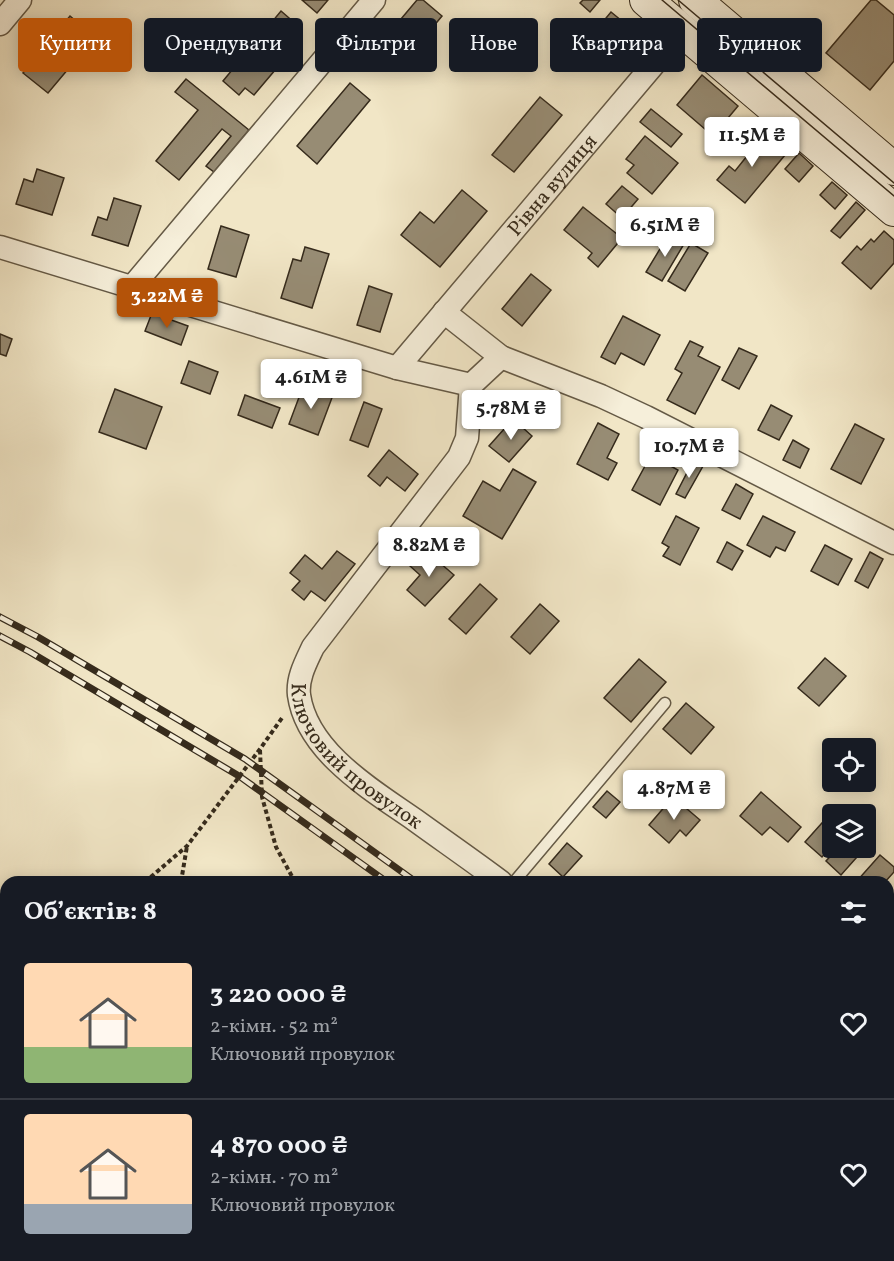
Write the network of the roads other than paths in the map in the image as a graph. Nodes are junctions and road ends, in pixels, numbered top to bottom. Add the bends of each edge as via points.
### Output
1 (20, 0) edge
2 (374, 0) edge
3 (646, 0) edge
4 (702, 2) edge
5 (667, 18) edge
6 (0, 24) edge
7 (685, 27) edge
8 (685, 34) edge
9 (647, 72) edge
10 (894, 169) edge
11 (894, 210) edge
12 (0, 247) edge
13 (132, 287) junction
14 (444, 312) junction
15 (501, 357) junction
16 (397, 368) junction
17 (471, 385) junction
18 (894, 543) edge
19 (665, 703) dead end
20 (493, 876) edge
21 (519, 876) edge

1 - 6 street
2 - 13 street
3 - 5 main road
4 - 7 main road, Рівна вулиця
4 - 10 main road
8 - 11 main road
9 - 14 street, Рівна вулиця
12 - 13 street
13 - 16 street
14 - 15 street
14 - 16 street, Рівна вулиця
15 - 17 street
15 - 18 street via 628,408
16 - 17 street
17 - 20 street, Ключовий провулок via 467,438 459,457 313,647 301,672 299,694 311,729 335,759
19 - 21 lane

